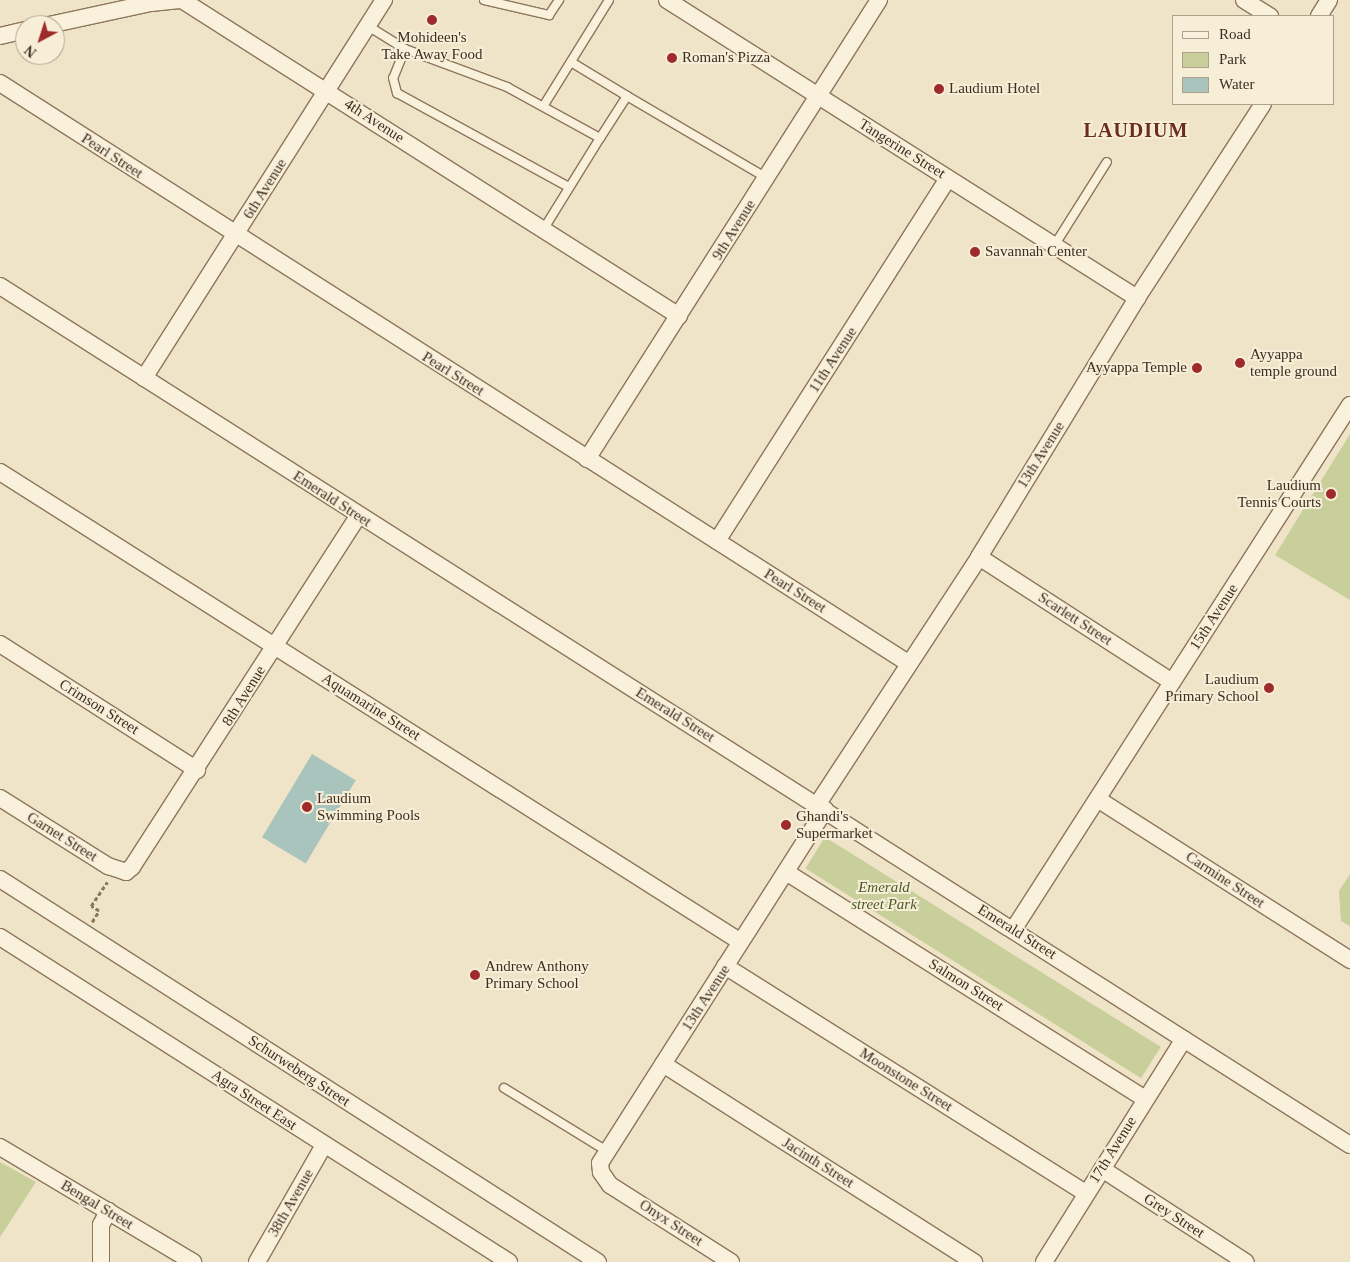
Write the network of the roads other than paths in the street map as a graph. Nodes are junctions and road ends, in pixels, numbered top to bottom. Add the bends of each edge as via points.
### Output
1 (384, 0) edge
2 (484, 0) edge
3 (559, 0) edge
4 (609, 0) edge
5 (667, 0) edge
6 (879, 0) edge
7 (1244, 0) edge
8 (1329, 0) edge
9 (1268, 15) edge
10 (1320, 15) edge
11 (65, 22) edge
12 (368, 26) junction
13 (15, 32) edge
14 (0, 36) edge
15 (405, 50) junction
16 (571, 62) junction
17 (0, 83) edge
18 (327, 90) junction
19 (818, 95) junction
20 (627, 96) junction
21 (544, 105) junction
22 (1263, 105) edge
23 (600, 138) junction
24 (1107, 162) dead end
25 (767, 178) junction
26 (948, 179) junction
27 (569, 187) junction
28 (543, 230) junction
29 (235, 236) junction
30 (1054, 246) junction
31 (0, 286) edge
32 (1137, 298) junction
33 (679, 316) junction
34 (144, 378) junction
35 (1347, 415) edge
36 (588, 459) junction
37 (0, 472) edge
38 (358, 516) junction
39 (717, 542) junction
40 (979, 557) junction
41 (0, 644) edge
42 (276, 647) junction
43 (908, 663) junction
44 (1172, 682) junction
45 (197, 770) junction
46 (0, 798) edge
47 (1099, 800) junction
48 (821, 808) junction
49 (126, 872) joint
50 (786, 872) junction
51 (0, 879) edge
52 (1013, 930) junction
53 (0, 937) edge
54 (741, 942) junction
55 (1350, 960) edge
56 (726, 966) junction
57 (1184, 1039) junction
58 (663, 1064) junction
59 (504, 1088) dead end
60 (1145, 1099) junction
61 (1350, 1144) edge
62 (324, 1145) junction
63 (0, 1147) edge
64 (605, 1150) junction
65 (1102, 1169) junction
66 (610, 1185) joint
67 (1086, 1193) junction
68 (108, 1211) junction
69 (100, 1262) edge
70 (193, 1262) edge
71 (257, 1262) edge
72 (509, 1262) edge
73 (598, 1262) edge
74 (731, 1262) edge
75 (974, 1262) edge
76 (1044, 1262) edge
77 (1246, 1262) edge

1 - 12 street, 6th Avenue
2 - 3 lane via 550,15
4 - 16 lane
5 - 19 street, Tangerine Street
6 - 19 street, 9th Avenue
7 - 9 street
8 - 10 street
11 - 18 street, 4th Avenue via 151,3 182,0
12 - 15 lane
12 - 18 street, 6th Avenue
13 - 14 street
15 - 21 lane via 482,75
15 - 27 lane via 393,78 397,93
16 - 20 lane
16 - 21 lane
17 - 29 street, Pearl Street
18 - 28 street, 4th Avenue
18 - 29 street, 6th Avenue
19 - 25 street, 9th Avenue
19 - 26 street, Tangerine Street
20 - 23 lane
20 - 25 lane
21 - 23 lane
22 - 32 street, 13th Avenue
23 - 27 lane
24 - 30 lane
25 - 33 street, 9th Avenue
26 - 30 street, Tangerine Street
26 - 39 street, 11th Avenue
27 - 28 lane
28 - 33 street, 4th Avenue
29 - 34 street, 6th Avenue
29 - 36 street, Pearl Street
30 - 32 street, Tangerine Street
31 - 34 street, Emerald Street
32 - 40 street, 13th Avenue
33 - 36 street, 9th Avenue
34 - 38 street, Emerald Street
35 - 44 street, 15th Avenue
36 - 39 street, Pearl Street
37 - 42 street, Aquamarine Street
38 - 42 street, 8th Avenue
38 - 48 street, Emerald Street
39 - 43 street, Pearl Street
40 - 43 street, 13th Avenue
40 - 44 street, Scarlett Street
41 - 45 street, Crimson Street
42 - 45 street, 8th Avenue
42 - 54 street, Aquamarine Street
43 - 48 street, 13th Avenue
44 - 47 street, 15th Avenue
45 - 49 street, 8th Avenue via 140,858
46 - 49 street, Garnet Street via 108,866
47 - 52 street, 15th Avenue
47 - 55 street, Carmine Street
48 - 50 street, 13th Avenue
48 - 52 street, Emerald Street
50 - 54 street, 13th Avenue
50 - 60 street, Salmon Street
51 - 73 street, Schurweberg Street
52 - 57 street, Emerald Street
53 - 62 street, Agra Street East
54 - 56 street, 13th Avenue
56 - 58 street, 13th Avenue
56 - 67 street, Moonstone Street
57 - 60 street, 17th Avenue
57 - 61 street, Emerald Street
58 - 64 street, 13th Avenue
58 - 75 street, Jacinth Street
59 - 64 lane
60 - 65 street, 17th Avenue
62 - 71 street, 38th Avenue
62 - 72 street, Agra Street East
63 - 68 street, Bengal Street
64 - 66 street, 13th Avenue via 600,1163 601,1172
65 - 67 street, 17th Avenue
65 - 77 street, Grey Street
66 - 74 street, Onyx Street
67 - 76 street, 17th Avenue
68 - 69 street via 101,1225
68 - 70 street, Bengal Street

